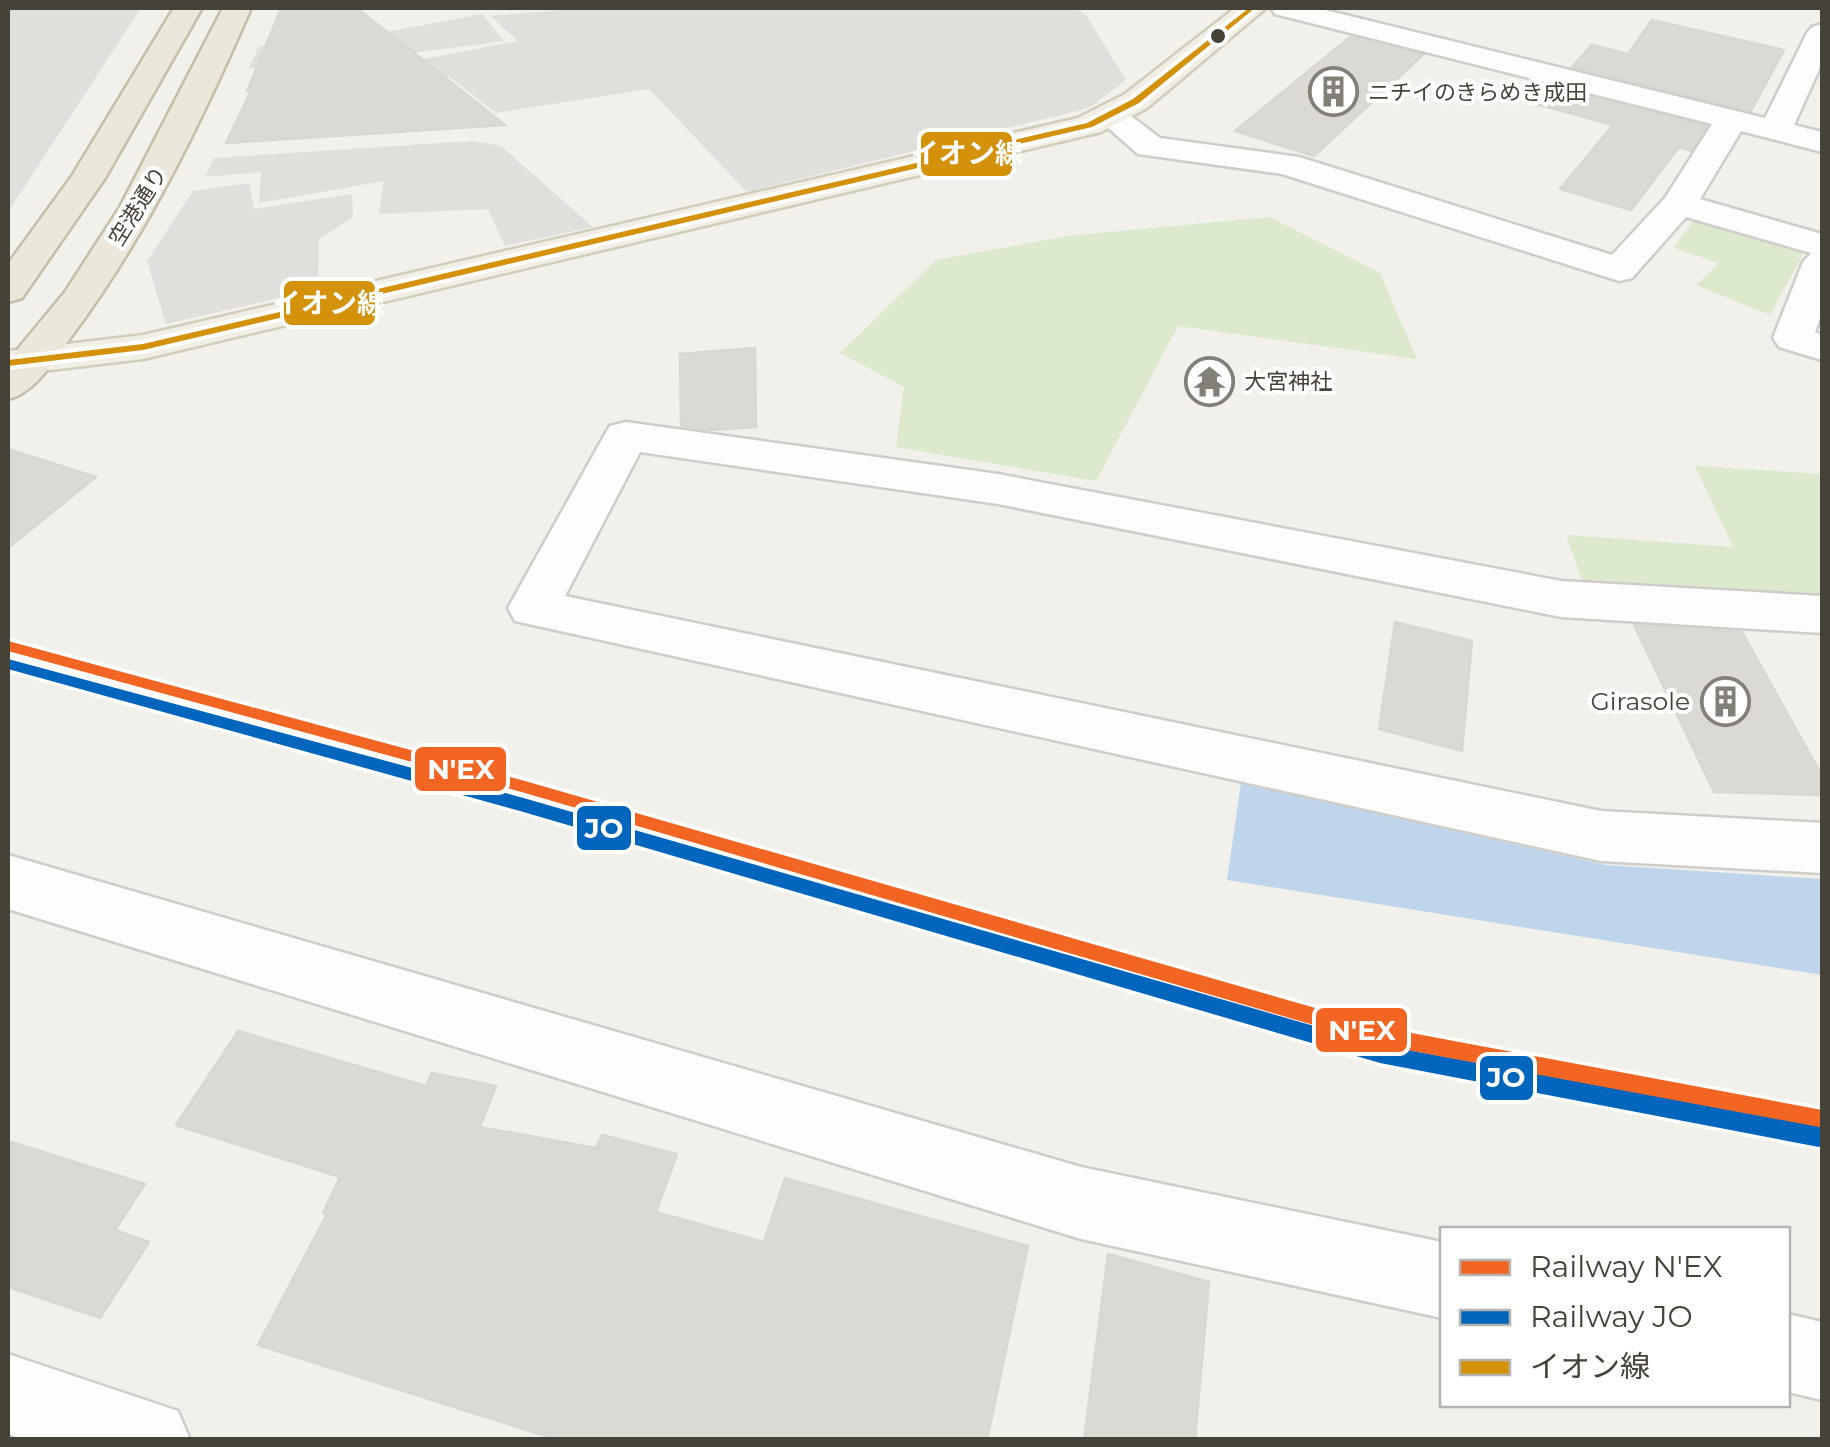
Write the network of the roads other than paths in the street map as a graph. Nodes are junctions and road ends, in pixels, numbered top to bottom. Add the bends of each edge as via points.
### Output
1 (188, 8) edge
2 (237, 8) edge
3 (1252, 8) edge
4 (1285, 8) edge
5 (1822, 33) edge
6 (1112, 117) junction
7 (1732, 119) junction
8 (1775, 130) junction
9 (1822, 142) edge
10 (1679, 204) junction
11 (1822, 246) edge
12 (1822, 262) edge
13 (8, 290) edge
14 (1822, 348) edge
15 (15, 370) edge
16 (1822, 614) edge
17 (1822, 848) edge
18 (8, 882) edge
19 (1440, 1280) edge
20 (1790, 1353) edge
21 (1822, 1361) edge
22 (8, 1394) edge
23 (150, 1440) edge

1 - 13 highway via 88,178
2 - 15 highway, 空港通り via 162,170 89,286
3 - 6 main road
4 - 7 street
5 - 8 street
6 - 10 street via 1150,147 1287,164 1619,270
6 - 15 main road via 143,347
7 - 8 street
7 - 10 street
8 - 9 street
10 - 11 street
12 - 14 street via 1794,338
16 - 17 street via 1561,599 998,489 626,436 533,608 1601,836
18 - 19 street via 1081,1202
20 - 21 street
22 - 23 street

